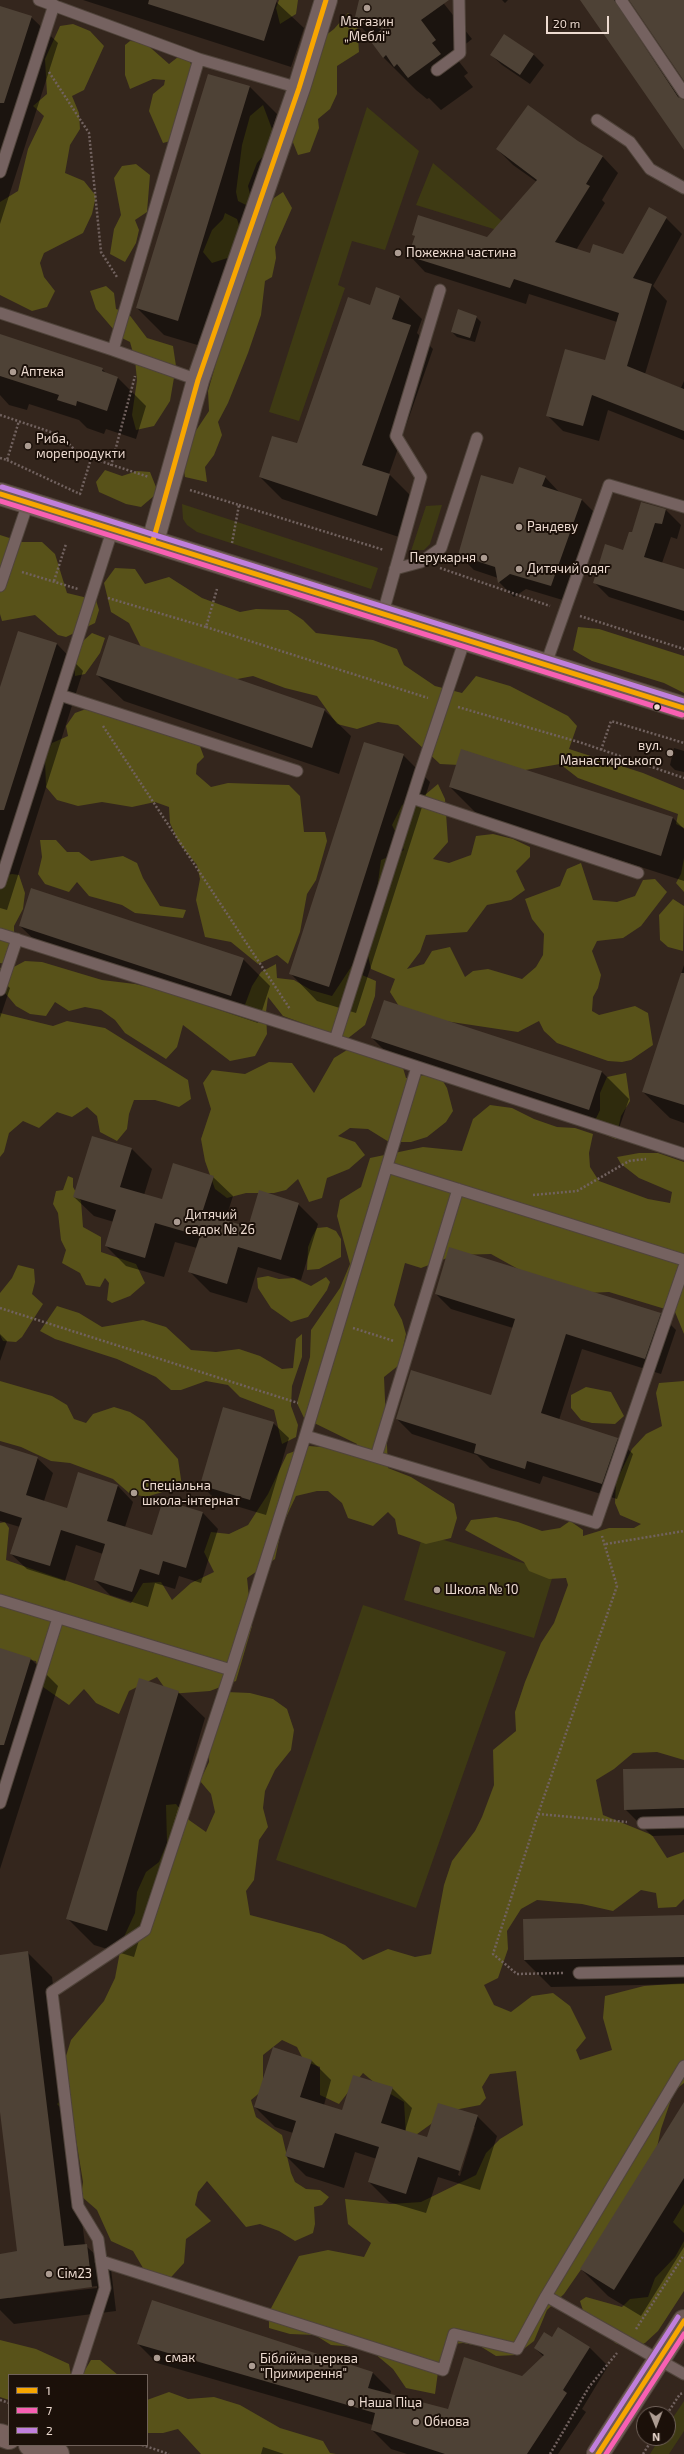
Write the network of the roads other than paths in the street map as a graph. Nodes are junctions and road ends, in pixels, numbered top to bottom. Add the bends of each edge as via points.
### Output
1 (39, 0) edge
2 (326, 0) edge
3 (459, 0) edge
4 (621, 0) edge
5 (54, 5) junction
6 (199, 59) junction
7 (436, 70) dead end
8 (298, 88) junction
9 (684, 93) edge
10 (597, 120) dead end
11 (0, 172) edge
12 (684, 188) edge
13 (440, 290) dead end
14 (0, 313) edge
15 (113, 350) junction
16 (198, 380) junction
17 (477, 438) dead end
18 (0, 494) edge
19 (28, 503) junction
20 (684, 507) edge
21 (113, 528) junction
22 (153, 541) junction
23 (395, 569) junction
24 (0, 586) edge
25 (383, 613) junction
26 (465, 639) junction
27 (546, 664) junction
28 (60, 695) junction
29 (684, 708) edge
30 (297, 771) dead end
31 (412, 798) junction
32 (638, 873) dead end
33 (0, 883) edge
34 (0, 934) edge
35 (17, 939) junction
36 (0, 990) edge
37 (335, 1040) junction
38 (417, 1067) junction
39 (684, 1154) edge
40 (387, 1167) junction
41 (458, 1189) junction
42 (684, 1260) edge
43 (684, 1267) edge
44 (306, 1436) junction
45 (376, 1457) junction
46 (0, 1600) edge
47 (58, 1618) junction
48 (231, 1670) junction
49 (0, 1803) edge
50 (684, 1822) edge
51 (643, 1823) road end
52 (684, 1971) edge
53 (579, 1973) road end
54 (684, 2066) edge
55 (101, 2261) junction
56 (546, 2296) junction
57 (684, 2321) edge
58 (660, 2360) junction
59 (77, 2374) edge
60 (684, 2374) edge
61 (35, 2446) edge
62 (55, 2450) edge
63 (598, 2454) edge

1 - 5 lane
2 - 8 street
3 - 7 lane via 460,53
4 - 9 lane
5 - 6 lane
5 - 11 lane
6 - 8 lane
6 - 15 lane
8 - 16 street
10 - 12 lane via 630,142 650,169
13 - 23 lane via 396,436 421,478
14 - 15 lane
15 - 16 lane via 135,360
16 - 22 street
17 - 23 lane via 441,548 420,562
18 - 19 main road
19 - 21 main road
19 - 24 lane
20 - 27 lane via 609,485
21 - 22 main road
21 - 28 lane
22 - 25 main road
23 - 25 lane
25 - 26 main road
26 - 27 main road
26 - 31 lane
27 - 29 main road
28 - 30 lane
28 - 33 lane
31 - 32 lane
31 - 37 lane
34 - 35 lane
35 - 36 lane
35 - 37 lane
37 - 38 lane
38 - 39 lane
38 - 40 lane
40 - 41 lane
40 - 44 lane
41 - 42 lane
41 - 45 lane
43 - 45 lane via 596,1524
44 - 45 lane
44 - 48 lane
46 - 47 lane
47 - 48 lane
47 - 49 lane
48 - 55 lane via 145,1930 52,1992 78,2206 98,2239
50 - 51 lane
52 - 53 lane
54 - 56 lane
55 - 56 lane via 443,2370 454,2334 516,2349
55 - 59 lane via 105,2288
56 - 58 lane
57 - 58 main road
58 - 60 lane
58 - 63 main road
61 - 62 main road

